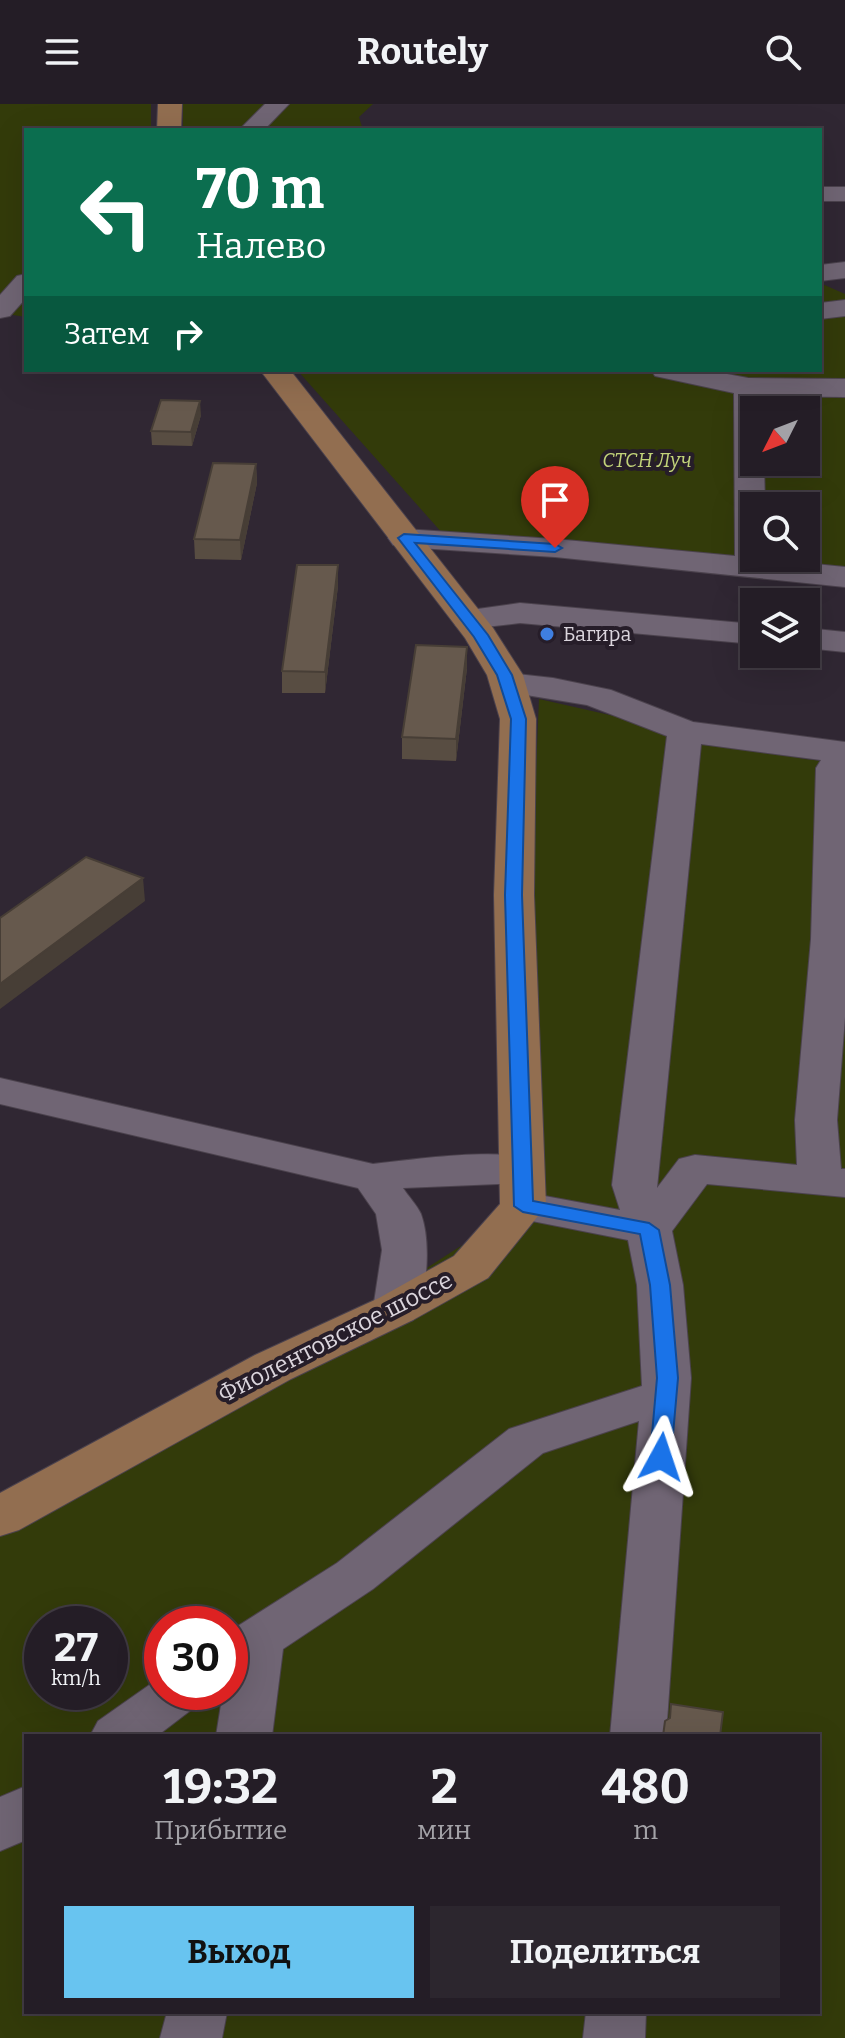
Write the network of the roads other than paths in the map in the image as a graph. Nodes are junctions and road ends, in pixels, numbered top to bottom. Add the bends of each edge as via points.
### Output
1 (170, 104) edge
2 (278, 104) edge
3 (169, 128) edge
4 (253, 128) edge
5 (822, 194) edge
6 (845, 194) edge
7 (845, 270) edge
8 (822, 273) edge
9 (24, 284) edge
10 (845, 308) edge
11 (0, 310) edge
12 (822, 311) edge
13 (24, 314) edge
14 (277, 372) edge
15 (675, 372) edge
16 (748, 387) junction
17 (845, 388) edge
18 (750, 492) edge
19 (404, 538) junction
20 (740, 566) edge
21 (798, 572) edge
22 (845, 577) edge
23 (468, 619) junction
24 (740, 633) edge
25 (820, 639) edge
26 (845, 642) edge
27 (507, 683) junction
28 (685, 731) junction
29 (839, 761) edge
30 (0, 1091) edge
31 (373, 1178) junction
32 (832, 1182) edge
33 (522, 1187) junction
34 (649, 1230) junction
35 (396, 1309) junction
36 (666, 1395) junction
37 (0, 1517) edge
38 (248, 1646) edge
39 (152, 1710) edge
40 (244, 1710) edge
41 (121, 1734) edge
42 (244, 1734) edge
43 (638, 1734) edge
44 (24, 1810) edge
45 (0, 1828) edge
46 (197, 2014) edge
47 (616, 2014) edge
48 (191, 2038) edge
49 (614, 2038) edge

1 - 3 main road
2 - 4 street
5 - 6 street
7 - 8 street
9 - 11 street
10 - 12 street
11 - 13 street
14 - 19 main road
15 - 16 street
16 - 17 street
16 - 18 street
19 - 20 street
19 - 23 main road
21 - 22 street
23 - 24 street via 520,613
23 - 27 main road
25 - 26 street
27 - 28 street via 596,697 651,713
27 - 33 main road via 518,719 514,895
28 - 29 street
28 - 34 street via 634,1185
29 - 32 street via 816,1120
30 - 31 street
31 - 33 street via 424,1172
31 - 35 street via 398,1214 405,1250
32 - 34 street via 695,1169
33 - 34 street
33 - 35 main road, Фиолентовское шоссе via 471,1267
34 - 36 street via 660,1285
35 - 37 main road, Фиолентовское шоссе via 273,1367
36 - 38 street via 526,1441 355,1576
36 - 43 street
39 - 41 street
40 - 42 street
44 - 45 street
46 - 48 street
47 - 49 street

